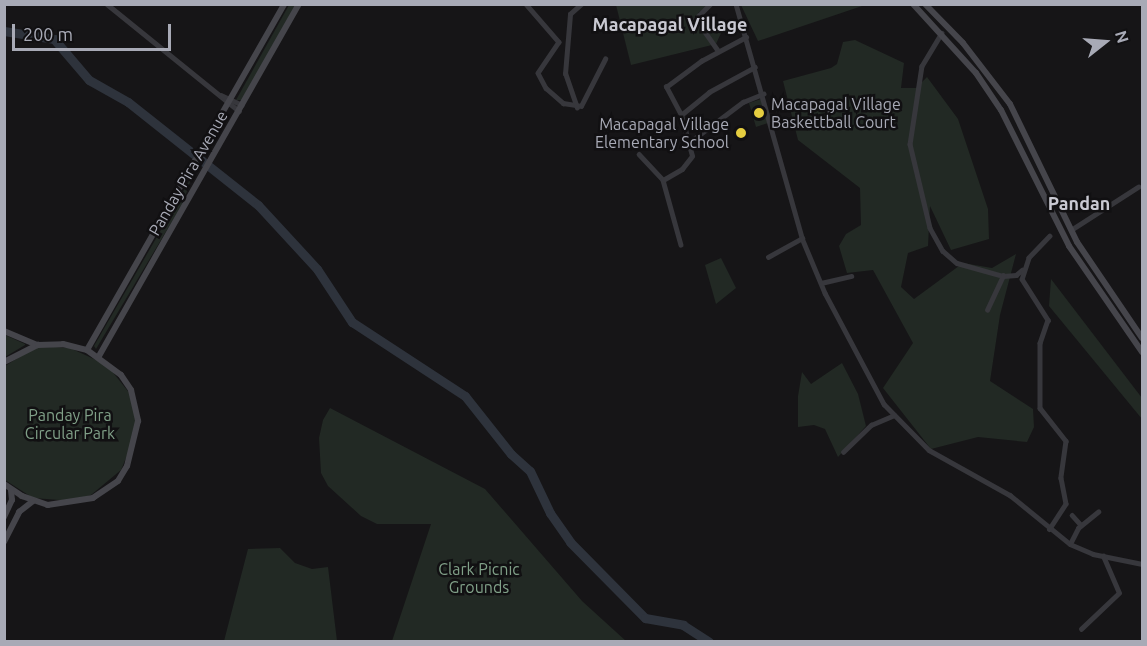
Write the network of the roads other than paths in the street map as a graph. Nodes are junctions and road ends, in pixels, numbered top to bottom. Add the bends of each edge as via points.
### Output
1 (107, 4) edge
2 (284, 4) edge
3 (299, 4) edge
4 (526, 4) edge
5 (581, 4) edge
6 (711, 4) edge
7 (736, 4) edge
8 (913, 4) edge
9 (925, 4) edge
10 (942, 33) junction
11 (746, 37) junction
12 (718, 51) junction
13 (605, 59) dead end
14 (755, 67) junction
15 (763, 94) junction
16 (230, 101) junction
17 (241, 108) junction
18 (577, 108) junction
19 (681, 115) junction
20 (691, 141) junction
21 (639, 154) dead end
22 (663, 180) junction
23 (1138, 187) dead end
24 (1071, 230) junction
25 (1050, 236) dead end
26 (802, 238) junction
27 (681, 245) dead end
28 (768, 257) dead end
29 (1022, 270) junction
30 (851, 276) dead end
31 (1002, 276) junction
32 (821, 283) junction
33 (987, 310) dead end
34 (4, 331) edge
35 (1143, 338) edge
36 (38, 345) junction
37 (87, 350) junction
38 (1143, 352) edge
39 (99, 356) junction
40 (4, 362) edge
41 (894, 415) junction
42 (843, 452) dead end
43 (4, 484) edge
44 (11, 490) junction
45 (33, 501) junction
46 (1098, 512) dead end
47 (1072, 515) dead end
48 (4, 517) edge
49 (1081, 525) junction
50 (1050, 529) junction
51 (4, 542) edge
52 (1070, 544) junction
53 (1103, 556) junction
54 (1143, 564) edge
55 (1080, 629) dead end

1 - 16 street
2 - 16 main road, Panday Pira Avenue
3 - 17 main road, Panday Pira Avenue
4 - 18 street via 559,42 540,68 538,78 557,98
5 - 18 street via 570,14 565,74
6 - 12 street via 696,19
7 - 11 street
8 - 10 main road
9 - 24 main road via 969,51 1010,104
10 - 31 street via 922,66 910,144 921,197 930,228 943,251 957,263
10 - 38 main road via 1001,110 1069,246
11 - 12 street
11 - 14 street
12 - 19 street via 665,89
13 - 18 street
14 - 15 street
14 - 19 street via 709,92
15 - 20 street via 743,102
15 - 26 street
16 - 17 street
16 - 37 main road, Panday Pira Avenue
17 - 39 main road, Panday Pira Avenue
19 - 20 street
20 - 22 street via 689,162
21 - 22 street
22 - 27 street
23 - 24 street
24 - 35 main road
25 - 29 street
26 - 28 street
26 - 32 street
29 - 31 street via 1016,275
29 - 50 street via 1031,298 1048,316 1040,343 1040,408 1066,441 1061,478 1066,504
30 - 32 street
31 - 33 street
32 - 41 street via 868,376
34 - 36 main road
36 - 37 main road via 63,344
36 - 40 main road
37 - 39 main road
39 - 45 main road via 121,375 136,405 138,434 127,466 118,481 93,498 63,505
41 - 42 street via 871,425
41 - 50 street via 933,453 991,483
43 - 44 main road
44 - 45 main road
44 - 48 main road via 12,500
45 - 51 main road via 19,512
46 - 49 street
47 - 49 street
49 - 52 street
50 - 52 street
52 - 53 street
53 - 54 street
53 - 55 street via 1119,593

